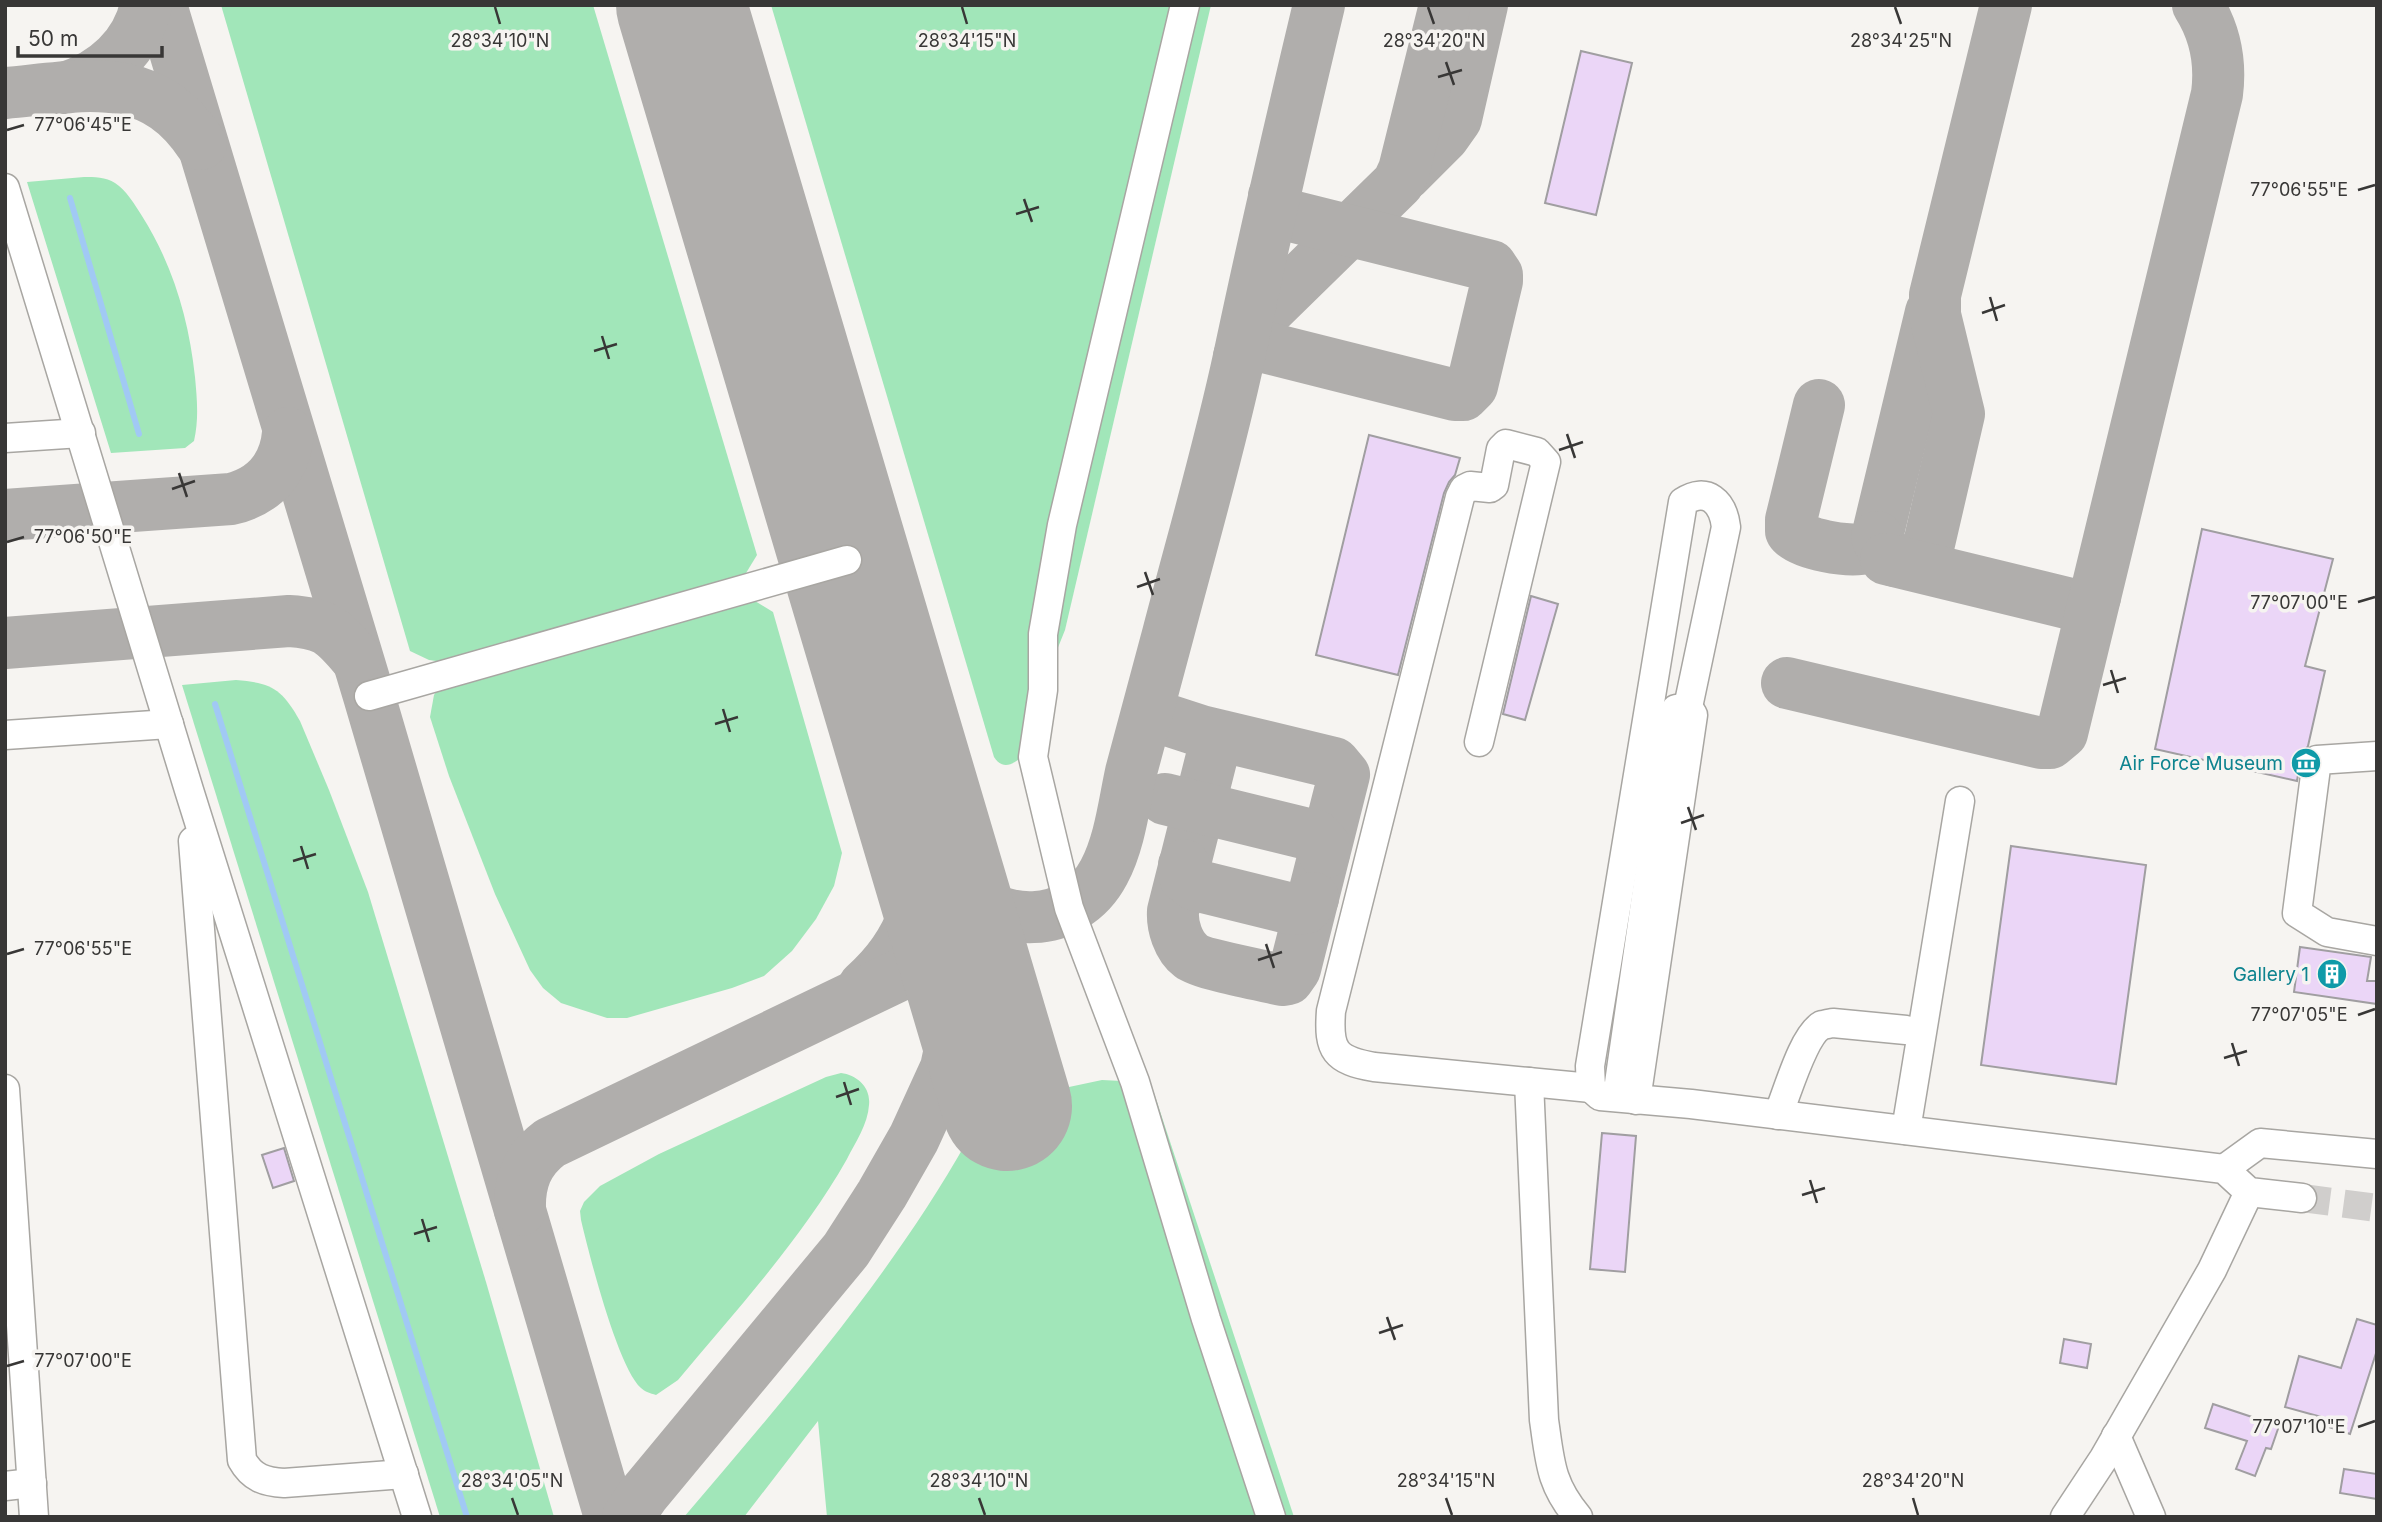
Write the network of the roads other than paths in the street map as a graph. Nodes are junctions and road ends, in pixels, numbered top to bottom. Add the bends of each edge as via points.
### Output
1 (1185, 5) edge
2 (5, 188) edge
3 (12, 232) edge
4 (81, 433) junction
5 (5, 438) edge
6 (847, 560) dead end
7 (369, 696) dead end
8 (169, 724) junction
9 (5, 736) edge
10 (1479, 742) dead end
11 (2377, 756) edge
12 (189, 790) junction
13 (1959, 801) dead end
14 (2377, 941) edge
15 (256, 1002) junction
16 (206, 1009) junction
17 (1906, 1030) dead end
18 (1529, 1082) junction
19 (5, 1088) edge
20 (1615, 1095) junction
21 (1778, 1115) junction
22 (1906, 1130) junction
23 (2377, 1154) edge
24 (2224, 1169) junction
25 (2249, 1192) junction
26 (2302, 1198) tunnel mouth
27 (2116, 1436) junction
28 (404, 1474) junction
29 (19, 1485) edge
30 (34, 1517) edge
31 (417, 1517) edge
32 (1271, 1517) edge
33 (1578, 1517) edge
34 (2065, 1517) edge
35 (2151, 1517) edge

1 - 32 lane via 1062,525 1043,634 1043,690 1033,757 1069,908 1135,1082
2 - 3 lane
3 - 4 lane
4 - 5 lane
4 - 8 lane
6 - 7 lane
8 - 9 lane
8 - 12 lane
10 - 18 lane via 1546,463 1537,452 1506,444 1494,485 1470,486 1460,497 1331,1011 1330,1030 1335,1051 1349,1062
11 - 14 lane via 2317,760 2297,914 2327,932
12 - 15 lane
12 - 16 lane
13 - 22 lane
15 - 16 lane via 237,997
15 - 28 lane
16 - 28 lane via 243,1460 249,1471 270,1482
17 - 21 lane via 1823,1025 1808,1041
18 - 20 lane
18 - 33 lane via 1544,1420 1552,1475 1562,1498
19 - 29 lane
20 - 20 lane via 1693,715 1688,708 1726,527 1724,512 1716,501 1701,495 1683,502 1590,1066
20 - 21 lane
21 - 22 lane
22 - 24 lane
23 - 24 lane via 2260,1143
24 - 25 lane
25 - 26 lane
25 - 27 lane via 2212,1270
27 - 34 lane
27 - 35 lane
28 - 31 lane
29 - 30 lane

